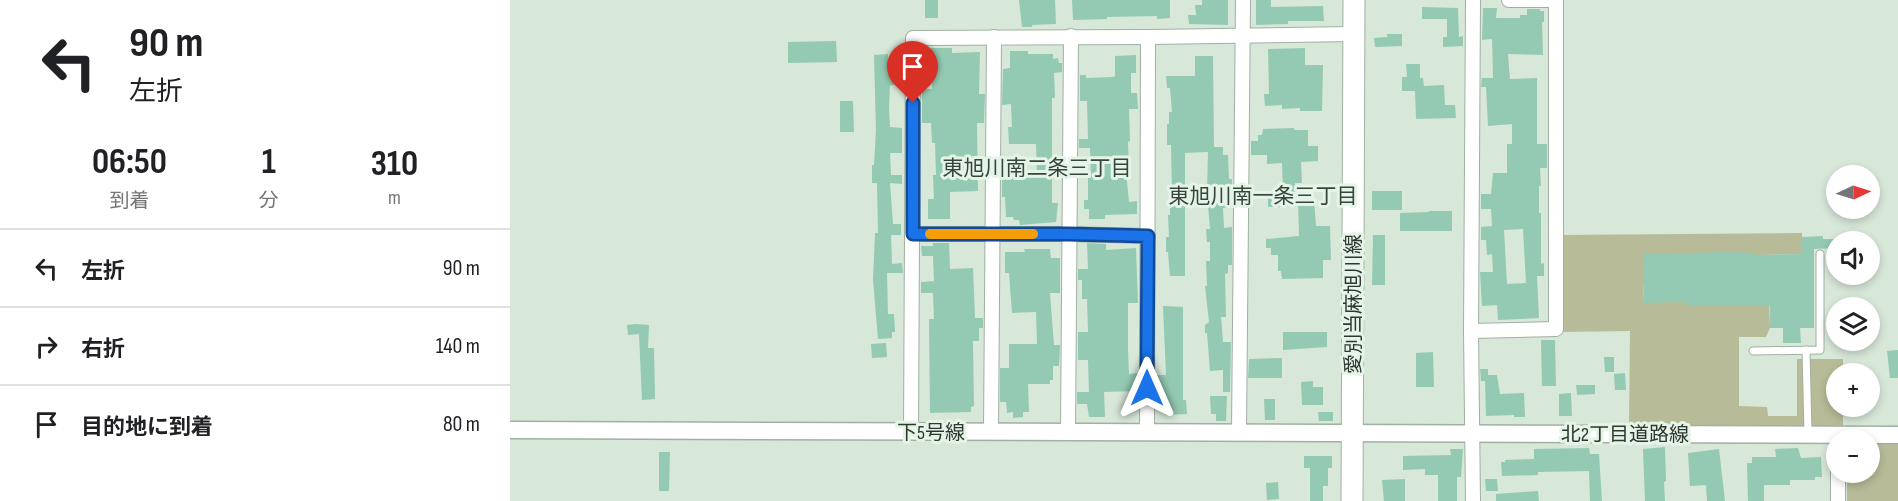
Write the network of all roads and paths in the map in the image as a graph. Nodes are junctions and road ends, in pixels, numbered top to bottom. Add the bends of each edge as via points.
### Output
1 (1243, 0) edge
2 (1354, 0) edge
3 (1473, 0) edge
4 (1509, 0) edge
5 (1354, 34) junction
6 (1242, 35) junction
7 (1071, 36) junction
8 (994, 37) junction
9 (1148, 38) junction
10 (913, 234) junction
11 (992, 234) junction
12 (1068, 234) junction
13 (1148, 236) junction
14 (1820, 254) dead end
15 (1471, 331) junction
16 (1806, 350) junction
17 (1753, 351) dead end
18 (510, 430) edge
19 (992, 431) junction
20 (911, 432) junction
21 (1068, 432) junction
22 (1147, 432) junction
23 (1239, 432) junction
24 (1352, 433) junction
25 (1472, 434) junction
26 (1808, 434) junction
27 (1898, 435) edge
28 (1826, 436) edge
29 (1880, 436) edge
30 (1838, 483) edge
31 (1352, 501) edge
32 (1473, 501) edge
33 (1838, 501) edge

1 - 6 street
2 - 5 main road, 愛別当麻旭川線
3 - 15 street
4 - 15 street via 1557,0 1556,329
5 - 6 street
5 - 24 main road, 愛別当麻旭川線
6 - 9 street
6 - 23 street
7 - 8 street
7 - 9 street
7 - 12 street
8 - 10 street via 913,38
8 - 11 street
9 - 13 street
10 - 11 street
10 - 20 street
11 - 12 street
11 - 19 street
12 - 13 street
12 - 21 street
13 - 22 street
14 - 16 lane via 1820,350
15 - 25 street
16 - 17 lane
16 - 26 lane
18 - 20 street, 下5号線
19 - 20 street, 下5号線
19 - 21 street, 下5号線
21 - 22 street, 下5号線
22 - 23 street, 下5号線
23 - 24 street, 下5号線
24 - 25 street, 北2丁目道路線
24 - 31 main road, 愛別当麻旭川線
25 - 26 street, 北2丁目道路線
25 - 32 street
26 - 28 street, 北2丁目道路線
27 - 29 street, 北2丁目道路線
30 - 33 street

